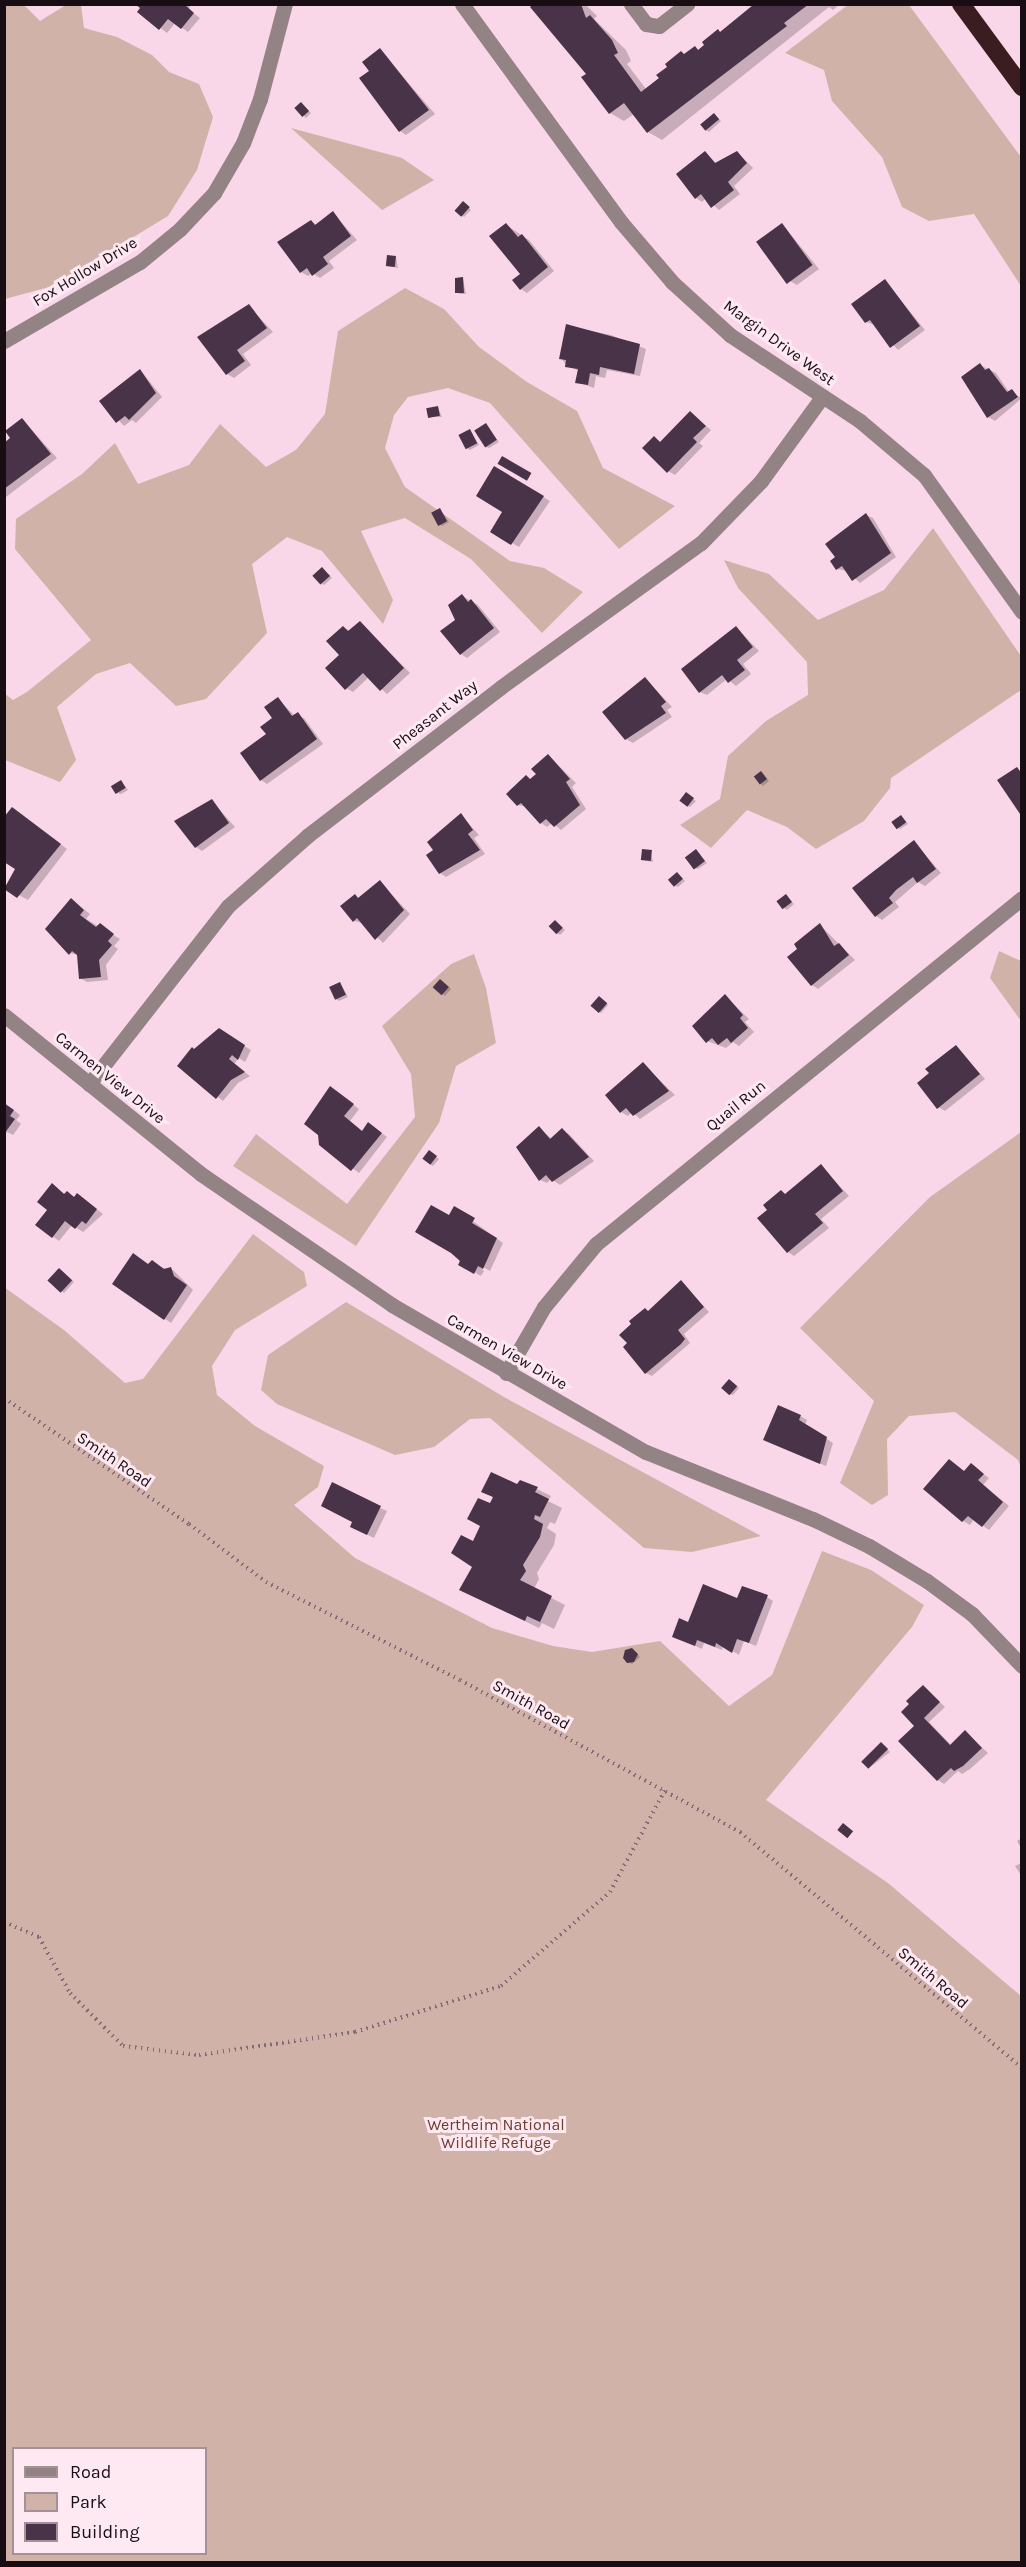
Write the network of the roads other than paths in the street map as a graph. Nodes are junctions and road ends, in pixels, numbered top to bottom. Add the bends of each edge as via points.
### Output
1 (285, 4) edge
2 (462, 4) edge
3 (631, 4) edge
4 (687, 4) edge
5 (961, 4) edge
6 (1022, 87) edge
7 (4, 341) edge
8 (822, 397) junction
9 (1022, 612) edge
10 (1022, 898) edge
11 (4, 1015) edge
12 (89, 1084) junction
13 (506, 1372) junction
14 (1022, 1666) edge

1 - 7 street, Fox Hollow Drive via 260,99 243,143 214,193 141,262
2 - 8 street, Margin Drive West via 621,222 672,282 730,335
3 - 4 street via 646,24 659,26
5 - 6 highway
8 - 9 street, Margin Drive West via 860,421 924,475
8 - 12 street, Pheasant Way via 761,481 702,543 473,709 307,836 228,906
10 - 13 street, Quail Run via 596,1244 544,1307
11 - 12 street, Carmen View Drive
12 - 13 street, Carmen View Drive via 201,1174 303,1247
13 - 14 street, Carmen View Drive via 646,1452 813,1519 869,1546 972,1614

